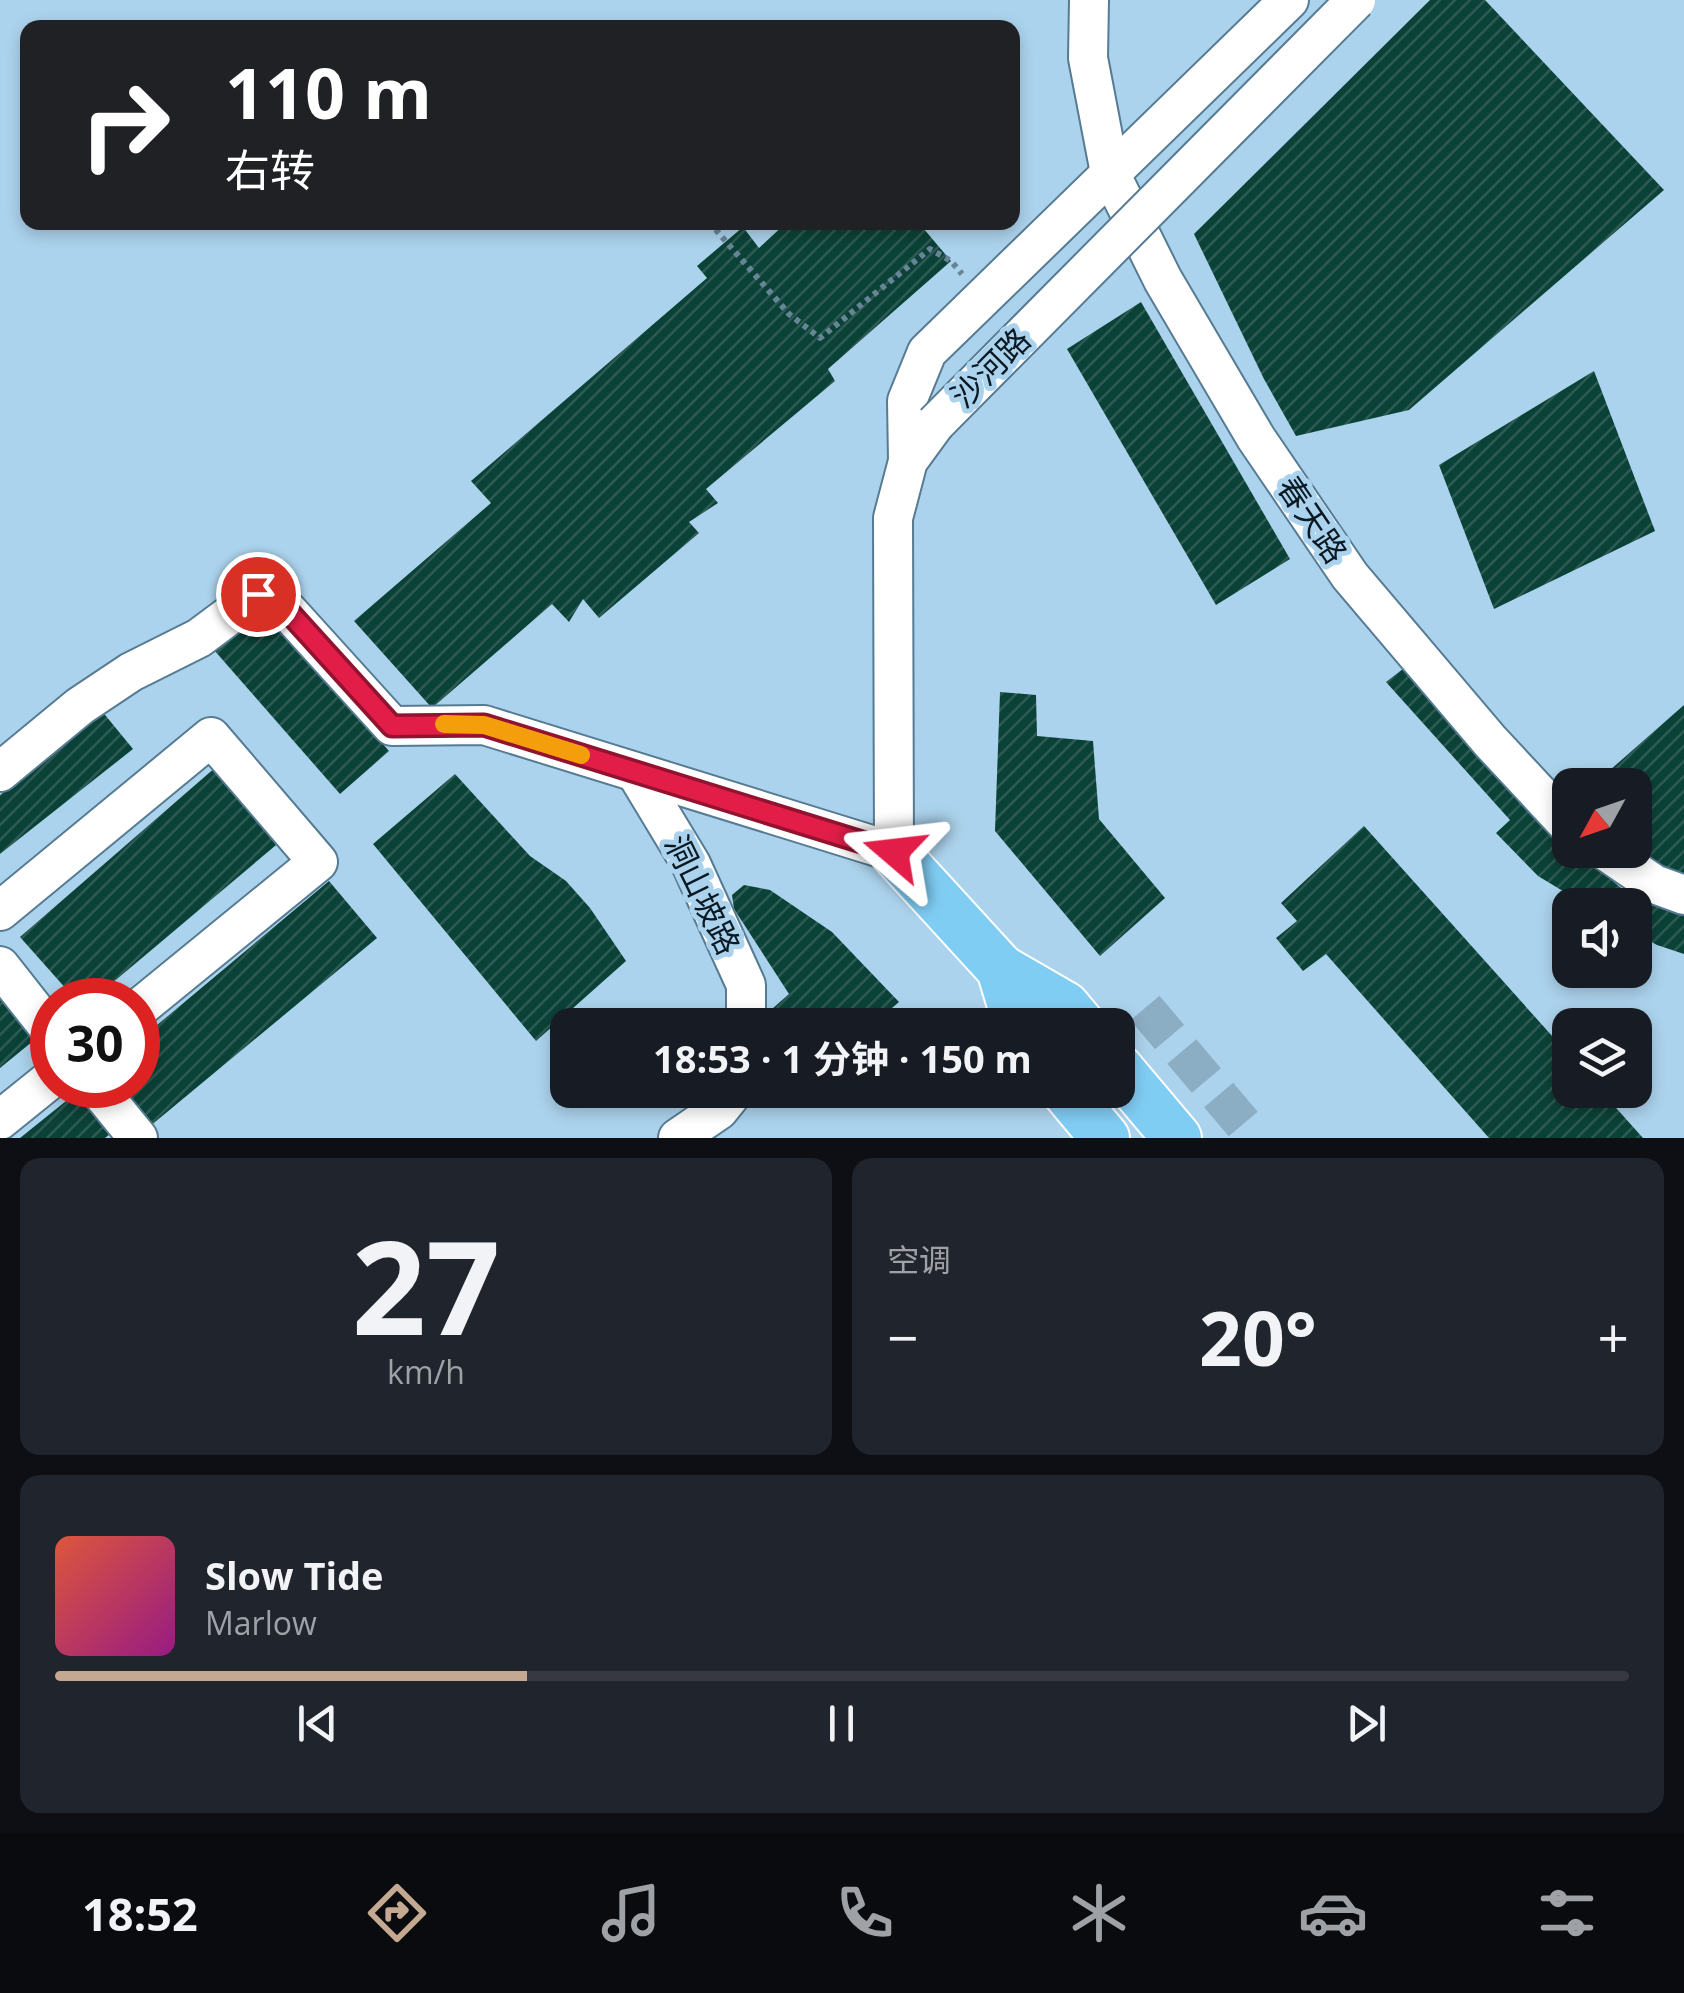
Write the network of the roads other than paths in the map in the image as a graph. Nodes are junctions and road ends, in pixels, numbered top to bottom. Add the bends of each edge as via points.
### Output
1 (1088, 0) edge
2 (1289, 0) edge
3 (1356, 0) edge
4 (1110, 173) junction
5 (908, 460) junction
6 (0, 772) edge
7 (636, 772) junction
8 (1552, 808) edge
9 (894, 852) junction
10 (1630, 868) edge
11 (1684, 895) edge
12 (0, 911) edge
13 (0, 966) edge
14 (1001, 969) junction
15 (160, 991) edge
16 (30, 1004) edge
17 (746, 1008) edge
18 (1013, 1008) edge
19 (1067, 1008) edge
20 (1135, 1088) edge
21 (30, 1096) edge
22 (114, 1108) edge
23 (721, 1108) edge
24 (1079, 1108) edge
25 (0, 1120) edge
26 (1163, 1121) edge
27 (138, 1138) edge
28 (678, 1138) edge
29 (1105, 1138) edge

1 - 4 street, 春天路 via 1088,58
2 - 4 street
3 - 5 street, 沙河路, bridge via 935,424
4 - 5 street via 927,352 907,402
4 - 8 street, 春天路 via 1163,280 1256,438 1350,576
5 - 9 street, 沙河路 via 893,518
6 - 7 street via 80,706 199,638 258,594 276,598 392,726 484,725
7 - 9 street
7 - 17 street, 洞山坡路 via 691,864 746,985
9 - 14 main road
10 - 11 street
12 - 15 street via 211,737 318,862
13 - 16 street
14 - 18 main road
14 - 19 main road
20 - 26 main road
21 - 25 street
22 - 27 street
23 - 28 street
24 - 29 main road

